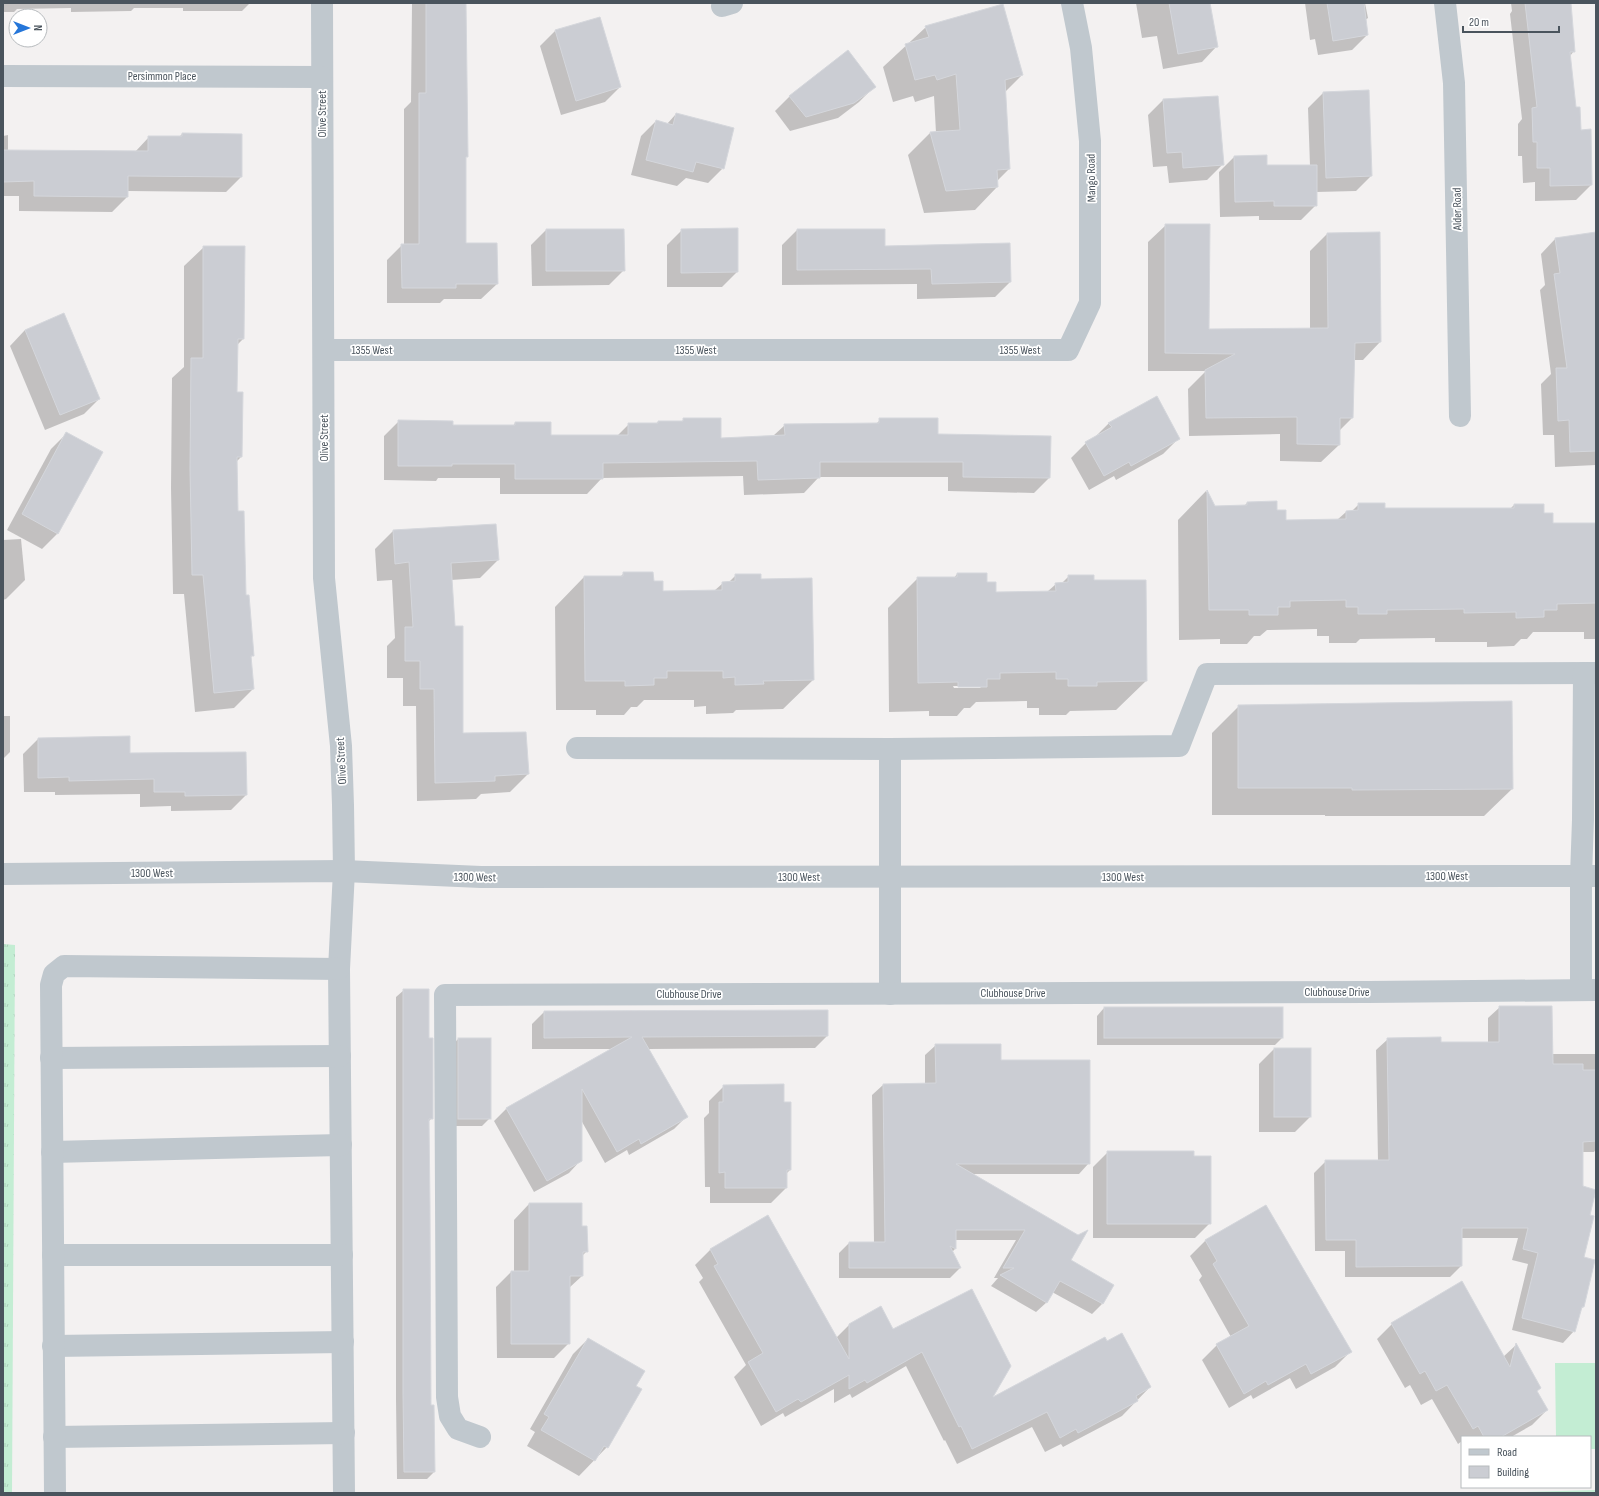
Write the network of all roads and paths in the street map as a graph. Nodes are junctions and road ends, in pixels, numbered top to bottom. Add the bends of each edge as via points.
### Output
1 (322, 3) edge
2 (1072, 3) edge
3 (1445, 3) edge
4 (3, 76) edge
5 (321, 77) junction
6 (324, 350) junction
7 (1068, 350) joint
8 (1460, 416) dead end
9 (1590, 673) edge
10 (577, 748) dead end
11 (890, 749) junction
12 (344, 871) junction
13 (3, 874) edge
14 (1588, 876) edge
15 (890, 877) junction
16 (338, 969) junction
17 (1589, 990) edge
18 (890, 994) junction
19 (340, 1056) junction
20 (51, 1058) junction
21 (341, 1145) junction
22 (52, 1152) junction
23 (53, 1255) junction
24 (342, 1255) junction
25 (343, 1342) junction
26 (53, 1346) junction
27 (344, 1433) junction
28 (54, 1437) junction
29 (480, 1437) dead end
30 (55, 1493) edge
31 (344, 1493) edge

1 - 5 street, Olive Street
2 - 7 street, Mango Road via 1081,48 1090,140 1090,303
3 - 8 street, Alder Road via 1454,83
4 - 5 street, Persimmon Place
5 - 6 street, Olive Street
6 - 7 street, 1355 West
6 - 12 street, Olive Street via 324,578 341,746
9 - 11 street via 1207,674 1179,746
9 - 14 street, Clubhouse Drive via 1583,820
10 - 11 street
11 - 15 street
12 - 13 street, 1300 West
12 - 15 street, 1300 West via 481,877
12 - 16 street, Olive Street
14 - 15 street, 1300 West
14 - 17 street, Clubhouse Drive
15 - 18 street
16 - 19 street, Olive Street
16 - 20 street via 64,966 54,974 50,985
17 - 18 street, Clubhouse Drive
18 - 29 street, Clubhouse Drive via 444,995 447,1398 450,1416 458,1429
19 - 20 street
19 - 21 street, Olive Street
20 - 22 street
21 - 22 street
21 - 24 street, Olive Street
22 - 23 street
23 - 24 street
23 - 26 street
24 - 25 street, Olive Street
25 - 26 street
25 - 27 street, Olive Street
26 - 28 street
27 - 28 street
27 - 31 street, Olive Street
28 - 30 street

